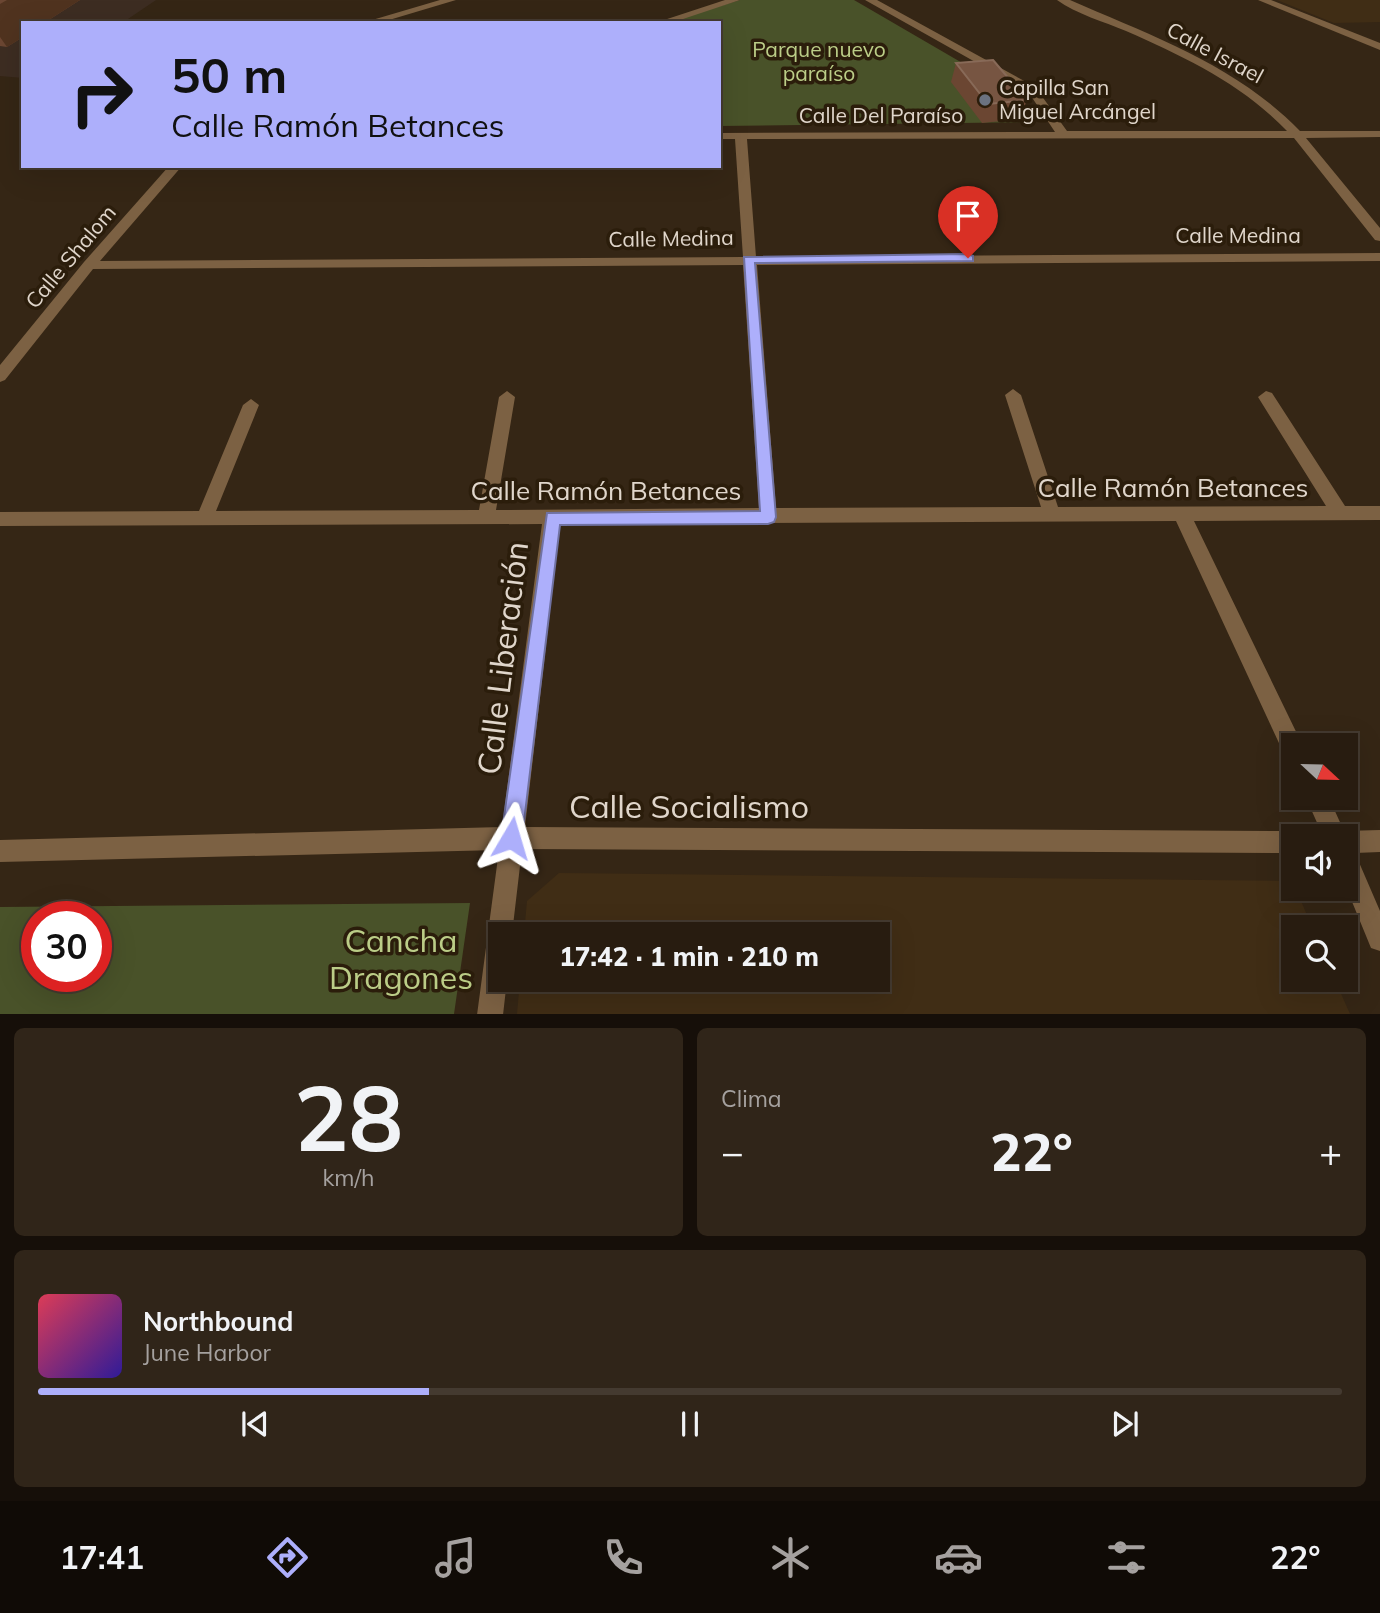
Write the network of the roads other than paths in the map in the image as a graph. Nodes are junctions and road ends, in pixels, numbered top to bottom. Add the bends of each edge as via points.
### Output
1 (451, 0) edge
2 (735, 0) edge
3 (870, 0) edge
4 (1062, 0) edge
5 (1264, 0) edge
6 (374, 21) edge
7 (667, 21) edge
8 (1380, 47) edge
9 (1062, 133) junction
10 (1295, 134) junction
11 (1380, 134) edge
12 (721, 136) edge
13 (741, 136) junction
14 (174, 168) edge
15 (1380, 237) edge
16 (1380, 257) edge
17 (749, 259) junction
18 (89, 265) junction
19 (0, 376) edge
20 (1013, 395) dead end
21 (507, 397) dead end
22 (1266, 397) dead end
23 (251, 405) dead end
24 (1340, 513) junction
25 (1380, 513) edge
26 (1182, 514) junction
27 (1052, 515) junction
28 (768, 517) junction
29 (486, 518) junction
30 (552, 518) junction
31 (0, 519) edge
32 (204, 519) junction
33 (1286, 733) edge
34 (511, 838) junction
35 (1380, 841) edge
36 (1281, 842) edge
37 (1358, 842) edge
38 (0, 851) edge
39 (1358, 888) edge
40 (1380, 939) edge
41 (490, 1014) edge

1 - 6 street
2 - 7 street
3 - 9 street via 1024,85
4 - 10 street, Calle Israel via 1224,75 1268,106
5 - 8 street
9 - 10 street, Calle Del Paraíso
9 - 13 street, Calle Del Paraíso
10 - 11 street, Calle Del Paraíso
10 - 15 street, Calle Israel
12 - 13 street, Calle Del Paraíso
13 - 17 street
14 - 18 street, Calle Shalom
16 - 17 street, Calle Medina
17 - 18 street, Calle Medina
17 - 28 street
18 - 19 street, Calle Shalom
20 - 27 street
21 - 29 street
22 - 24 street
23 - 32 street
24 - 25 street, Calle Ramón Betances
24 - 26 street, Calle Ramón Betances
26 - 27 street, Calle Ramón Betances
26 - 33 street
27 - 28 street, Calle Ramón Betances
28 - 30 street, Calle Ramón Betances
29 - 30 street, Calle Ramón Betances
29 - 32 street, Calle Ramón Betances
30 - 34 street, Calle Liberación
31 - 32 street, Calle Ramón Betances
34 - 36 street, Calle Socialismo
34 - 38 street, Calle Socialismo
34 - 41 street, Calle Liberación
35 - 37 street
39 - 40 street

